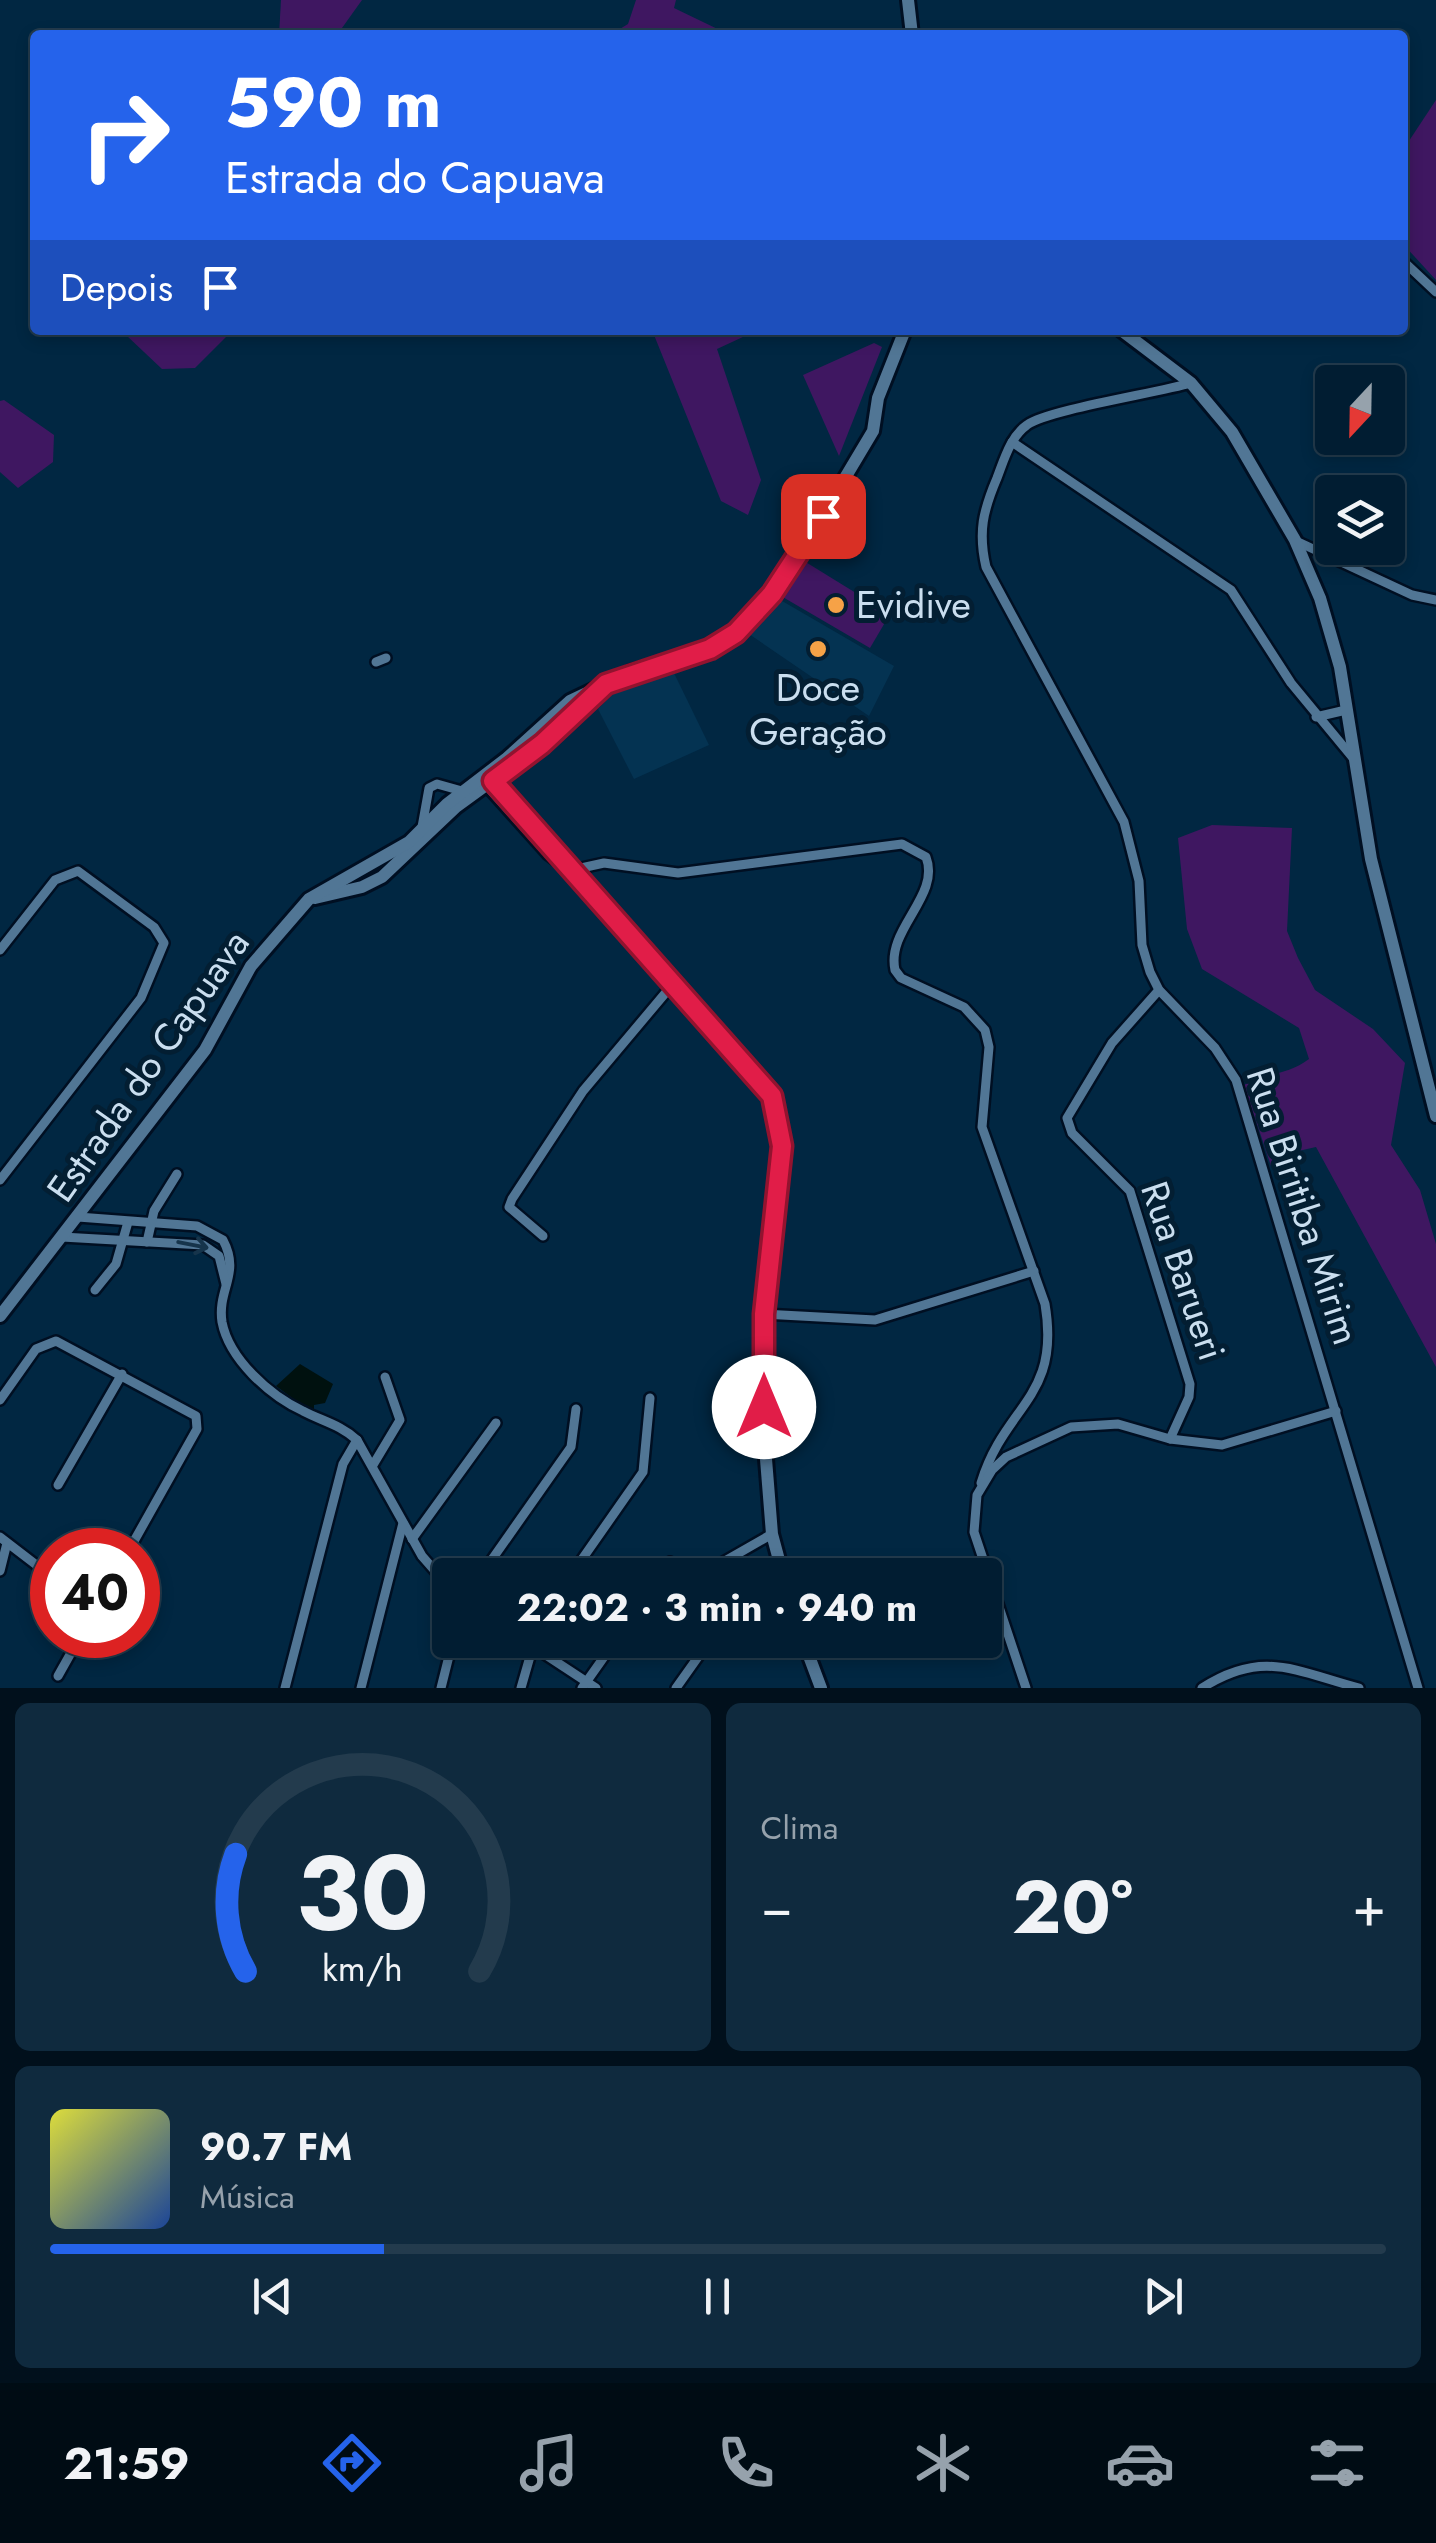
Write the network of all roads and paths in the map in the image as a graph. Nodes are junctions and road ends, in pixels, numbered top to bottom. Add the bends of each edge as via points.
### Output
1 (908, 0) edge
2 (911, 30) edge
3 (1408, 273) edge
4 (1436, 292) edge
5 (903, 335) edge
6 (1128, 335) edge
7 (1190, 383) junction
8 (1012, 442) junction
9 (1295, 540) junction
10 (1436, 600) edge
11 (606, 684) junction
12 (563, 706) junction
13 (1346, 710) junction
14 (573, 717) junction
15 (1316, 717) junction
16 (1353, 758) junction
17 (490, 783) junction
18 (462, 790) junction
19 (422, 830) junction
20 (368, 867) junction
21 (572, 870) junction
22 (374, 881) junction
23 (309, 900) junction
24 (0, 950) edge
25 (673, 984) junction
26 (1159, 990) junction
27 (1436, 1116) edge
28 (177, 1174) dead end
29 (0, 1180) edge
30 (78, 1217) junction
31 (128, 1222) junction
32 (149, 1223) junction
33 (166, 1224) junction
34 (62, 1236) junction
35 (544, 1236) dead end
36 (124, 1240) junction
37 (147, 1242) junction
38 (163, 1242) junction
39 (1034, 1271) junction
40 (226, 1287) junction
41 (95, 1290) dead end
42 (764, 1314) junction
43 (0, 1316) edge
44 (122, 1374) junction
45 (385, 1378) dead end
46 (650, 1398) dead end
47 (0, 1400) edge
48 (576, 1409) dead end
49 (1336, 1411) junction
50 (496, 1423) dead end
51 (356, 1440) junction
52 (1170, 1440) junction
53 (992, 1450) junction
54 (1006, 1457) junction
55 (372, 1466) junction
56 (981, 1484) junction
57 (58, 1485) dead end
58 (403, 1523) junction
59 (141, 1528) edge
60 (772, 1534) junction
61 (412, 1539) junction
62 (4, 1540) edge
63 (492, 1558) edge
64 (584, 1558) edge
65 (729, 1558) edge
66 (779, 1558) edge
67 (30, 1560) edge
68 (0, 1571) edge
69 (432, 1571) edge
70 (68, 1658) edge
71 (448, 1658) edge
72 (524, 1658) edge
73 (549, 1658) edge
74 (605, 1658) edge
75 (697, 1658) edge
76 (810, 1658) edge
77 (58, 1676) dead end
78 (588, 1686) edge
79 (1415, 1686) edge
80 (286, 1688) edge
81 (361, 1688) edge
82 (441, 1688) edge
83 (521, 1688) edge
84 (676, 1688) edge
85 (821, 1688) edge
86 (1026, 1688) edge
87 (1202, 1688) edge
88 (1359, 1688) edge

1 - 2 street
3 - 4 street
5 - 11 street, Estrada do Capuava via 878,398 873,431 758,612 710,649
6 - 7 street
7 - 8 street via 1035,420
7 - 9 street via 1232,432
8 - 15 street via 1230,590
8 - 26 street, Rua Biritiba Mirim via 980,527 986,567 1124,822 1139,880 1142,945
9 - 10 street
9 - 13 street via 1331,630
11 - 12 street, Estrada do Capuava
11 - 14 street, Estrada do Capuava
12 - 14 street
12 - 18 street, Estrada do Capuava
13 - 15 street
13 - 16 street
14 - 17 street, Estrada do Capuava
15 - 16 street
16 - 27 street via 1372,863
17 - 21 street via 549,853
17 - 22 street, Estrada do Capuava
18 - 19 street, Estrada do Capuava
18 - 19 street via 437,784 426,791
19 - 20 street, Estrada do Capuava
20 - 22 street via 366,877
20 - 23 street, Estrada do Capuava
21 - 25 street
21 - 39 street via 604,864 678,873 902,844 926,856 930,873 893,962 900,978 964,1007 985,1030 982,1127
22 - 23 street, Estrada do Capuava
23 - 30 street, Estrada do Capuava via 251,966 205,1050
24 - 29 street via 55,880 78,871 154,926 164,943 141,998
25 - 35 street via 583,1091 512,1199 514,1214
25 - 42 street via 750,1069 778,1111 782,1146
26 - 49 street, Rua Biritiba Mirim via 1236,1080
26 - 52 street, Rua Barueri via 1112,1044 1067,1118 1072,1133 1130,1192 1186,1359 1190,1397
28 - 32 street
30 - 31 street
30 - 34 street, Estrada do Capuava
31 - 32 street
31 - 36 street
32 - 33 street
32 - 37 street
33 - 38 street
33 - 40 street via 197,1226 223,1240 232,1266
34 - 36 street
34 - 43 street, Estrada do Capuava
36 - 37 street
36 - 41 street via 116,1264
37 - 38 street
38 -> 40 street via 212,1249 224,1266
39 - 42 street via 875,1320
39 - 53 street via 1048,1319 1049,1359
40 - 51 street via 222,1320 243,1361 283,1400
42 - 60 street
44 - 47 street via 67,1344 46,1343
44 - 57 street
44 - 59 street via 192,1412 198,1422
45 - 55 street via 400,1420
46 - 64 street via 643,1472
48 - 63 street via 571,1446
49 - 52 street via 1222,1446
49 - 79 street, Rua Biritiba Mirim
50 - 61 street
51 - 55 street
51 - 80 street via 343,1464
52 - 54 street via 1093,1423
53 - 54 street
53 - 56 street
54 - 56 street
55 - 58 street
56 - 86 street via 974,1532
58 - 61 street
58 - 81 street
60 - 65 street
60 - 66 street
61 - 69 street
62 - 67 street
62 - 68 street
70 - 77 street
71 - 82 street
72 - 83 street
73 - 78 street
74 - 78 street
75 - 84 street
76 - 85 street
87 - 88 street via 1257,1664

